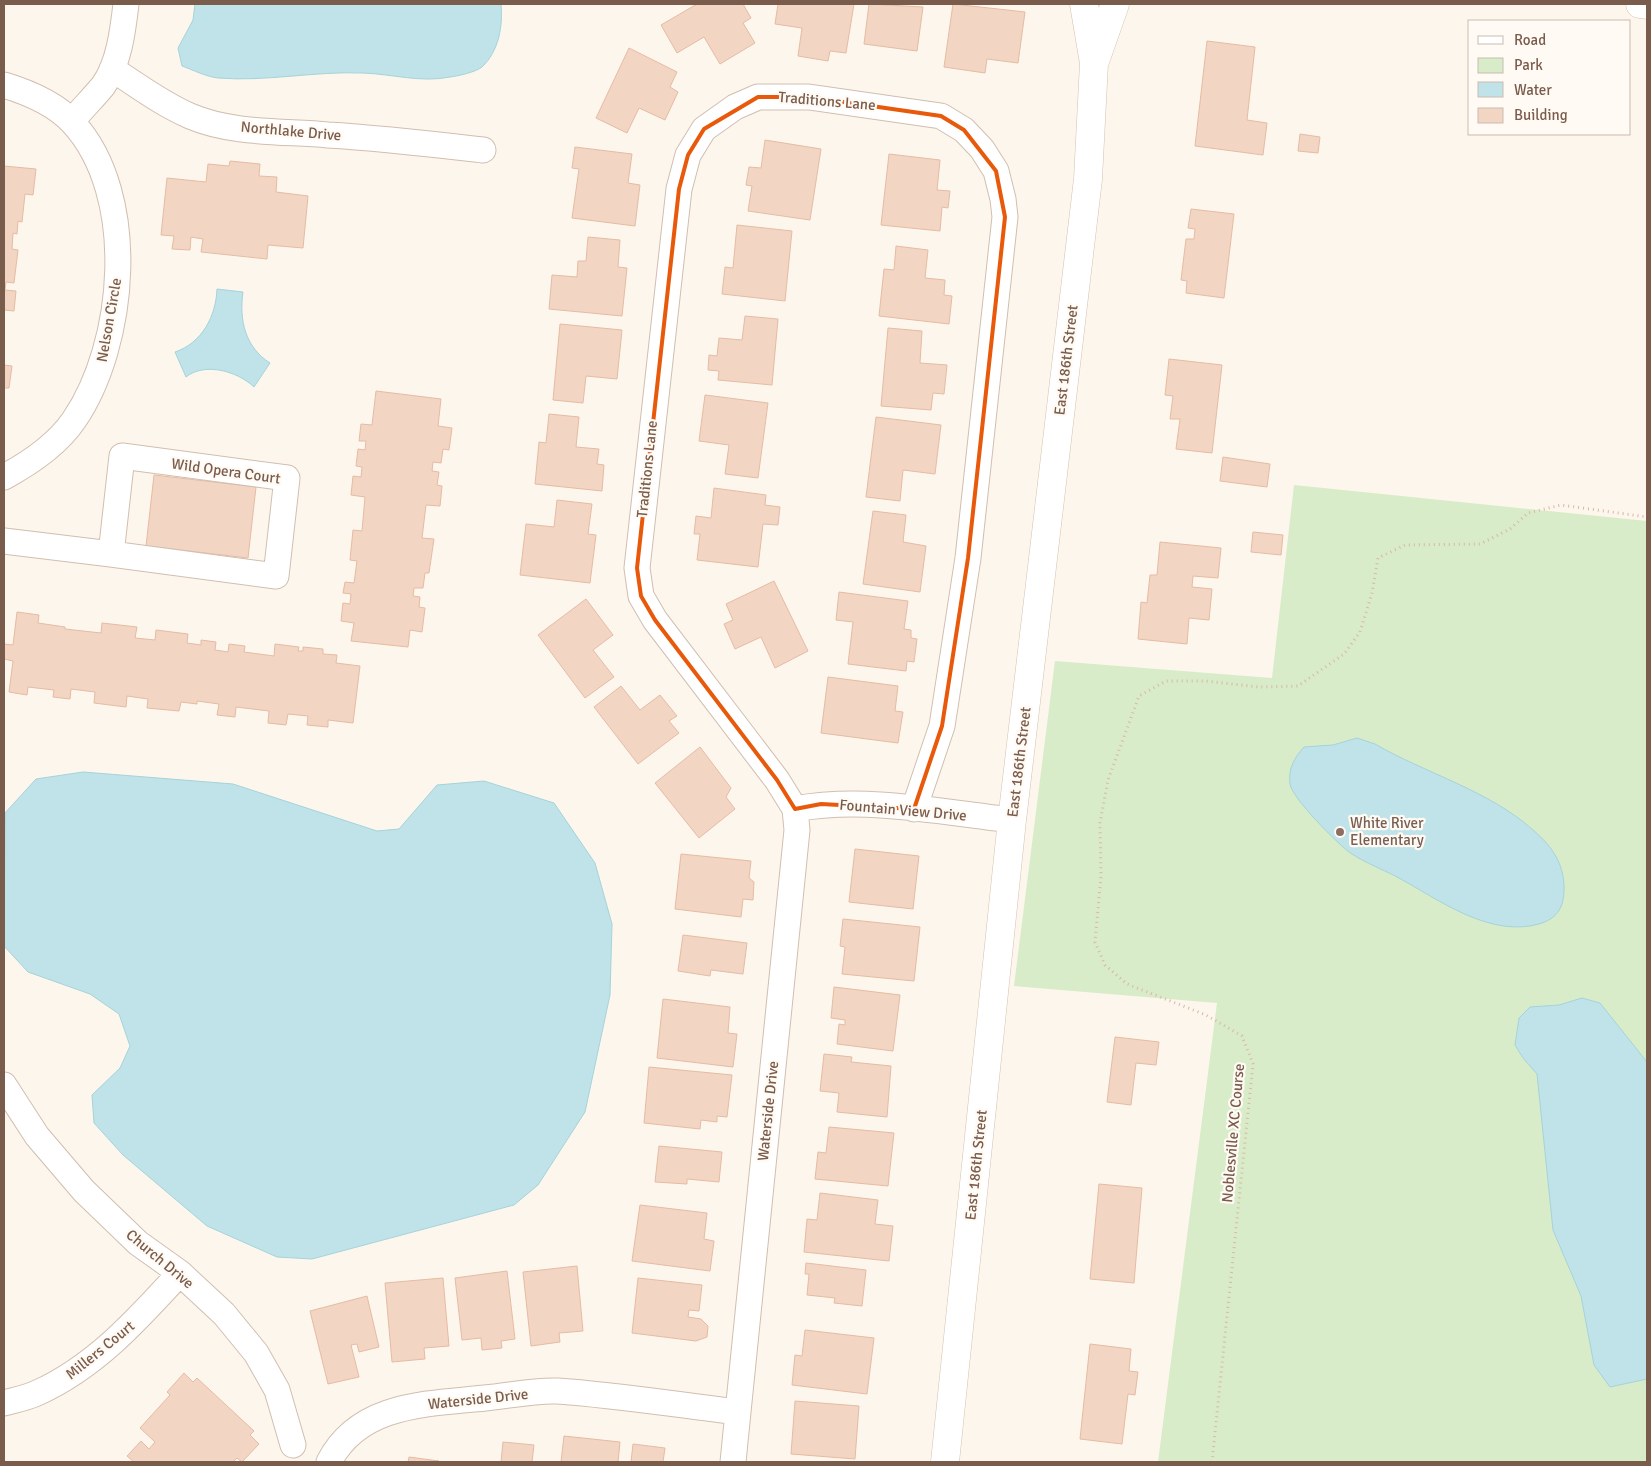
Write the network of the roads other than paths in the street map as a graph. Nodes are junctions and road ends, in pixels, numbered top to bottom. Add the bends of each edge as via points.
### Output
1 (126, 4) edge
2 (1084, 4) edge
3 (1115, 4) edge
4 (1640, 4) edge
5 (1647, 5) edge
6 (1094, 63) junction
7 (112, 69) junction
8 (4, 85) edge
9 (72, 121) junction
10 (483, 150) dead end
11 (4, 476) edge
12 (4, 541) edge
13 (111, 554) junction
14 (794, 809) junction
15 (914, 809) junction
16 (1012, 820) junction
17 (4, 1086) edge
18 (180, 1273) junction
19 (4, 1403) edge
20 (738, 1412) junction
21 (294, 1445) dead end
22 (329, 1462) edge
23 (733, 1462) edge
24 (945, 1462) edge

1 - 7 street via 124,26
2 - 6 street, East 186th Street
3 - 6 street, East 186th Street
4 - 5 street
6 - 16 street, East 186th Street via 1088,179
7 - 9 street via 103,85
7 - 10 street, Northlake Drive via 162,102 213,123 244,129 394,139
8 - 9 street, Nelson Circle via 23,91
9 - 11 street, Nelson Circle via 96,155 113,210 117,286 105,356 74,420 32,461
12 - 13 street, Wild Opera Court
13 - 13 street, Wild Opera Court via 122,456 288,478 276,576
14 - 15 street, Fountain View Drive via 839,804
14 - 15 street, Traditions Lane via 777,780 654,620 641,596 637,568 678,198 688,155 704,129 735,107 758,97 786,95 941,116 964,130 982,149 996,171 1003,199 1005,217 968,558 942,726
14 - 20 street, Waterside Drive via 796,830
15 - 16 street, Fountain View Drive
16 - 24 street, East 186th Street
17 - 18 street, Church Drive via 37,1136 84,1191 138,1243
18 - 19 street, Millers Court via 126,1332 73,1374 36,1394
18 - 21 street, Church Drive via 224,1314 256,1352 276,1390
20 - 22 street, Waterside Drive via 554,1391 406,1407 382,1413 358,1427
20 - 23 street, Waterside Drive

